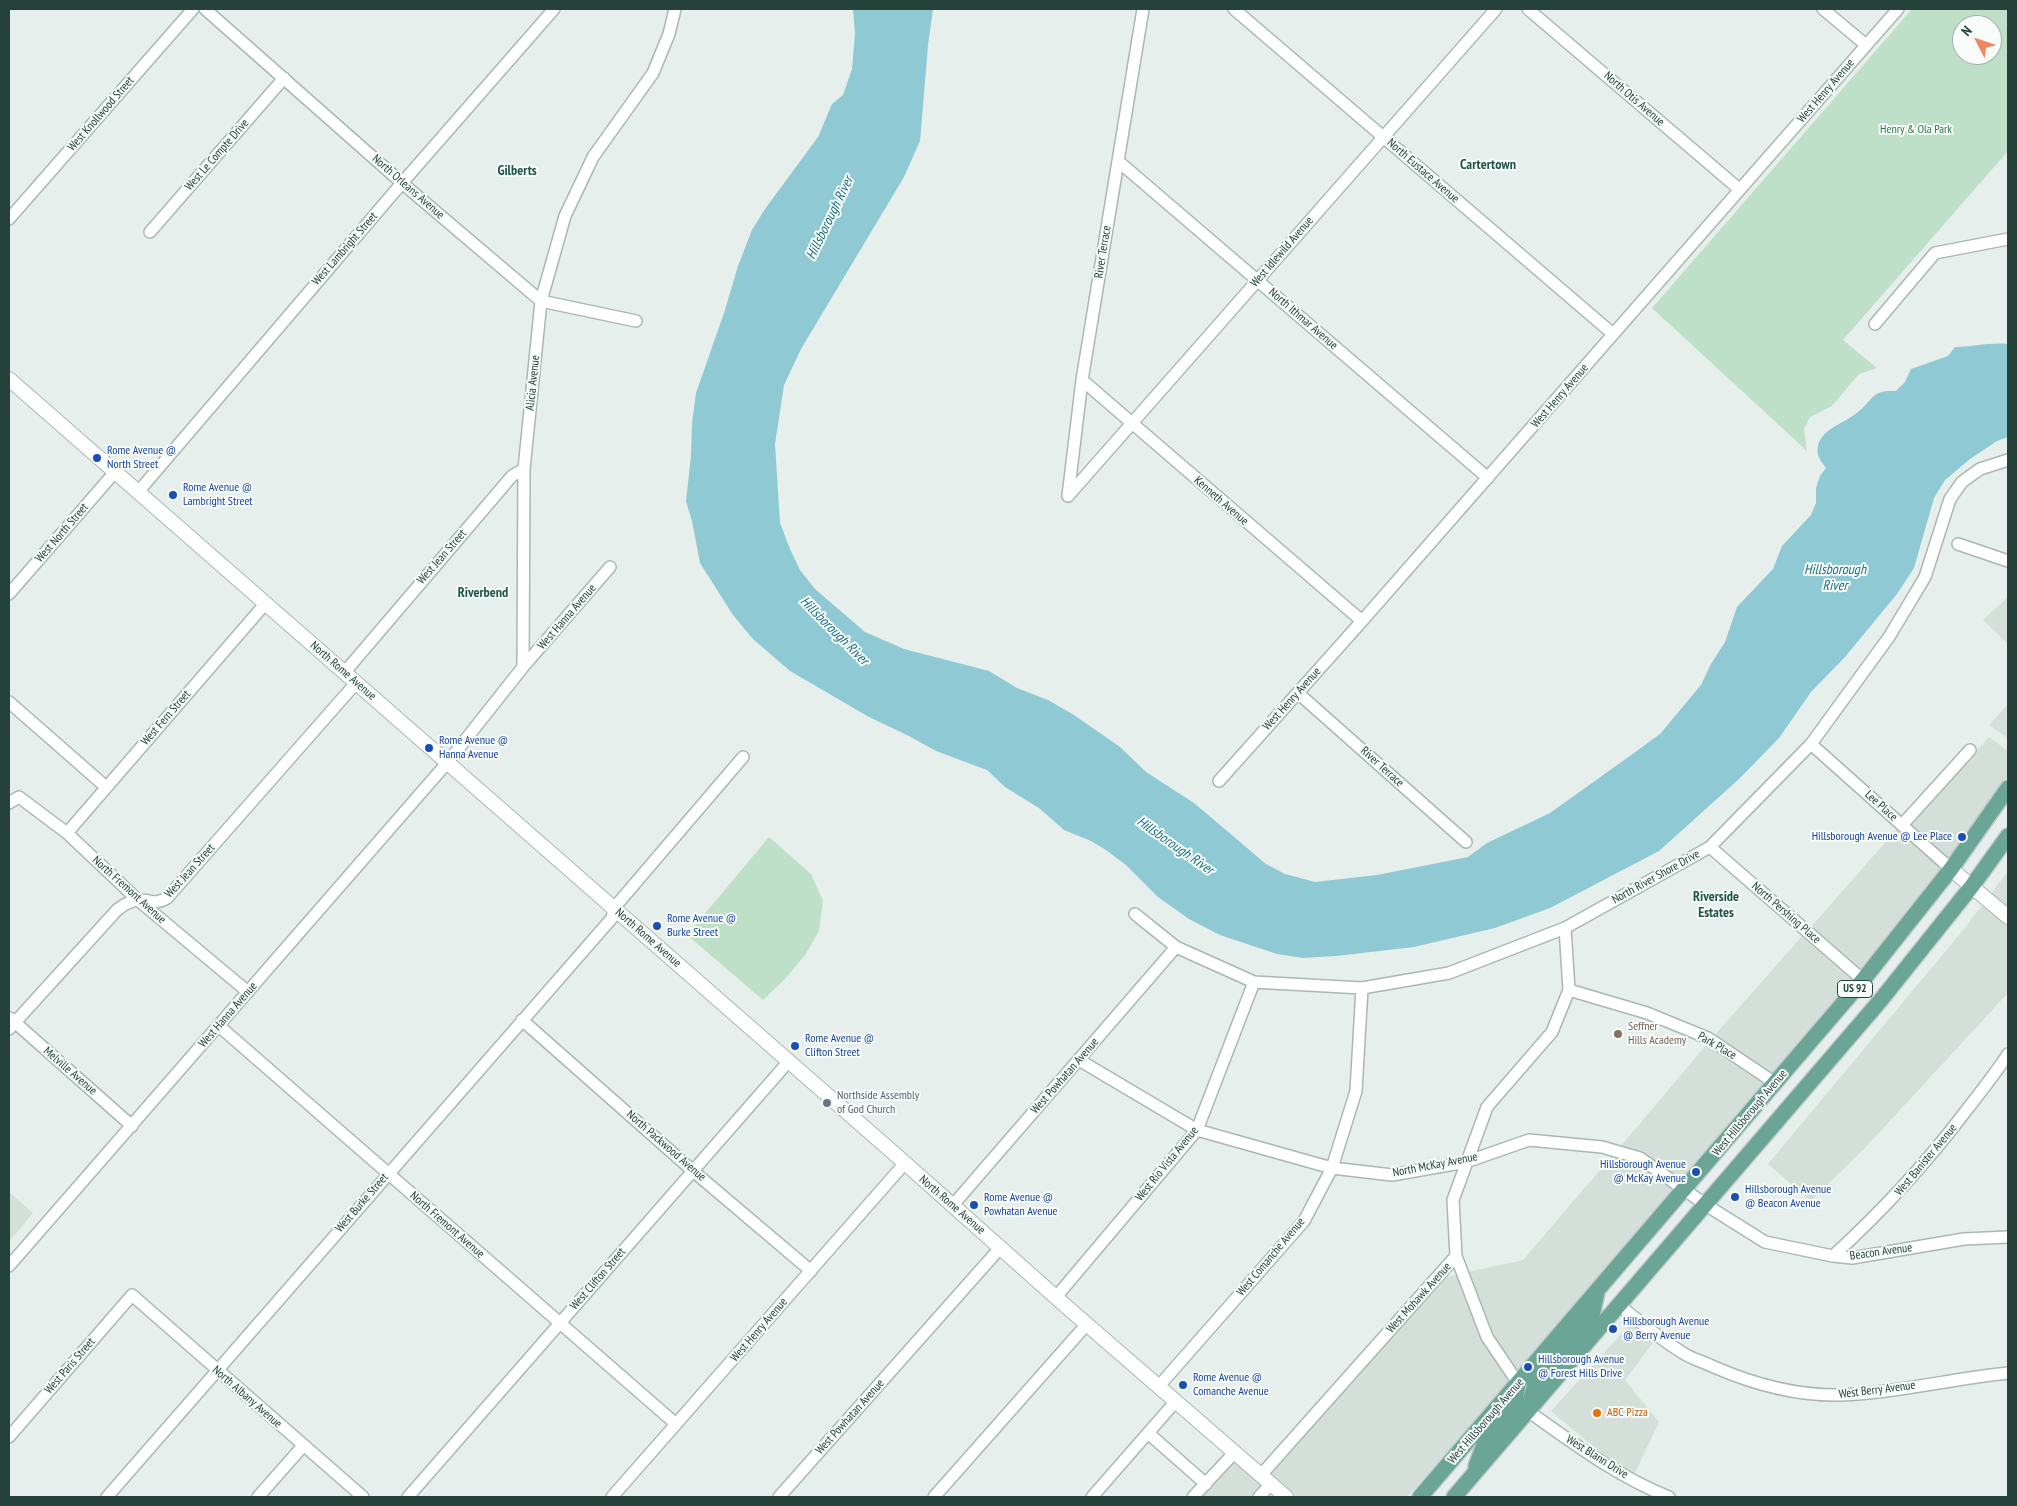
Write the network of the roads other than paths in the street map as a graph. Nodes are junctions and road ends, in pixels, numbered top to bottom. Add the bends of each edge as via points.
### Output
1 (193, 9) edge
2 (205, 9) edge
3 (554, 9) edge
4 (675, 9) edge
5 (1143, 9) edge
6 (1234, 9) edge
7 (1496, 9) edge
8 (1528, 9) edge
9 (1823, 9) edge
10 (1898, 9) edge
11 (1866, 45) junction
12 (284, 78) junction
13 (1383, 137) junction
14 (1118, 161) junction
15 (402, 183) junction
16 (1739, 190) junction
17 (9, 219) edge
18 (150, 232) dead end
19 (2008, 239) edge
20 (1258, 280) junction
21 (541, 301) junction
22 (636, 321) dead end
23 (1875, 324) dead end
24 (1613, 334) junction
25 (9, 379) edge
26 (1082, 380) junction
27 (1132, 424) junction
28 (2008, 460) edge
29 (524, 468) junction
30 (115, 472) junction
31 (1488, 478) junction
32 (138, 492) junction
33 (1068, 496) joint
34 (1958, 544) dead end
35 (2008, 561) edge
36 (610, 567) dead end
37 (9, 594) edge
38 (265, 604) junction
39 (1362, 621) junction
40 (523, 667) junction
41 (344, 673) junction
42 (356, 683) junction
43 (1298, 693) junction
44 (9, 702) edge
45 (1811, 744) junction
46 (1970, 750) dead end
47 (743, 756) dead end
48 (447, 762) junction
49 (1219, 781) dead end
50 (106, 787) junction
51 (2008, 788) edge
52 (9, 803) edge
53 (1902, 825) junction
54 (67, 833) junction
55 (2008, 836) edge
56 (1466, 842) dead end
57 (1710, 846) junction
58 (1951, 868) junction
59 (1972, 886) junction
60 (138, 900) junction
61 (614, 908) junction
62 (1135, 914) dead end
63 (2008, 917) edge
64 (1565, 928) junction
65 (1176, 947) junction
66 (1863, 980) junction
67 (1254, 982) junction
68 (1362, 988) junction
69 (1569, 990) junction
70 (248, 992) junction
71 (522, 1020) junction
72 (11, 1023) edge
73 (219, 1026) junction
74 (2008, 1054) edge
75 (1079, 1060) junction
76 (789, 1061) junction
77 (1775, 1083) junction
78 (132, 1126) junction
79 (1197, 1130) junction
80 (1466, 1162) junction
81 (905, 1163) junction
82 (1332, 1168) junction
83 (693, 1171) junction
84 (388, 1173) junction
85 (1686, 1189) junction
86 (953, 1205) junction
87 (1706, 1205) junction
88 (2008, 1237) edge
89 (1001, 1247) junction
90 (1456, 1256) junction
91 (1833, 1256) junction
92 (9, 1266) edge
93 (811, 1271) junction
94 (1598, 1290) junction
95 (132, 1296) joint
96 (1056, 1297) junction
97 (1619, 1305) junction
98 (559, 1323) junction
99 (1087, 1324) junction
100 (217, 1370) junction
101 (2008, 1373) edge
102 (1518, 1383) junction
103 (1159, 1386) junction
104 (1176, 1401) junction
105 (1528, 1411) junction
106 (676, 1424) junction
107 (1148, 1433) junction
108 (9, 1437) edge
109 (303, 1446) junction
110 (1234, 1452) junction
111 (1472, 1476) junction
112 (1266, 1480) junction
113 (1206, 1484) junction
114 (1096, 1496) edge
115 (107, 1497) edge
116 (258, 1497) edge
117 (363, 1497) edge
118 (408, 1497) edge
119 (612, 1497) edge
120 (779, 1497) edge
121 (934, 1497) edge
122 (1193, 1497) edge
123 (1259, 1497) edge
124 (1286, 1497) edge
125 (1420, 1497) edge
126 (1454, 1497) edge
127 (1669, 1497) edge

1 - 17 street, West Knollwood Street
2 - 12 street, North Orleans Avenue
3 - 15 street, West Lambright Street
4 - 21 street, Alicia Avenue via 653,73 593,157 565,216
5 - 14 street, River Terrace
6 - 13 street, North Eustace Avenue
7 - 13 street, West Idlewild Avenue
8 - 16 street, North Otis Avenue
9 - 11 street
10 - 11 street, West Henry Avenue
11 - 16 street, West Henry Avenue
12 - 15 street, North Orleans Avenue
12 - 18 street, West Le Compte Drive
13 - 20 street, West Idlewild Avenue
13 - 24 street, North Eustace Avenue
14 - 20 street, North Ithmar Avenue
14 - 26 street, River Terrace
15 - 21 street, North Orleans Avenue
15 - 32 street, West Lambright Street
16 - 24 street, West Henry Avenue
19 - 23 street via 1935,253
20 - 27 street, West Idlewild Avenue
20 - 31 street, North Ithmar Avenue
21 - 22 street, North Orleans Avenue
21 - 29 street, Alicia Avenue
24 - 31 street, West Henry Avenue
25 - 30 street, North Rome Avenue
26 - 27 street, Kenneth Avenue
26 - 33 street, River Terrace
27 - 33 street, West Idlewild Avenue
27 - 39 street, Kenneth Avenue
28 - 45 street, North River Shore Drive via 1980,469 1962,482 1950,499 1925,577 1889,637
29 - 40 street, Alicia Avenue
29 - 41 street, West Jean Street via 512,476
30 - 32 street, North Rome Avenue
30 - 37 street, West North Street
31 - 39 street, West Henry Avenue
32 - 38 street, North Rome Avenue
34 - 35 street
36 - 40 street, West Hanna Avenue
38 - 41 street, North Rome Avenue
38 - 50 street, West Fern Street
39 - 43 street, West Henry Avenue
40 - 48 street
41 - 42 street, North Rome Avenue
42 - 48 street, North Rome Avenue
42 - 60 street, West Jean Street via 167,898 158,903
43 - 49 street, West Henry Avenue
43 - 56 street, River Terrace
44 - 50 street
45 - 53 street, Lee Place
45 - 57 street, North River Shore Drive
46 - 53 street
47 - 61 street, West Burke Street
48 - 61 street, North Rome Avenue
48 - 70 street, West Hanna Avenue
50 - 54 street, West Fern Street
51 - 58 main road, West Hillsborough Avenue / US 92
52 - 54 street, North Fremont Avenue via 18,797
53 - 58 street, Lee Place
54 - 60 street, North Fremont Avenue
55 - 59 main road, West Hillsborough Avenue / US 92
57 - 64 street, North River Shore Drive
57 - 66 street, North Pershing Place
58 - 59 street
58 - 66 main road, West Hillsborough Avenue / US 92
59 - 63 street
59 - 87 main road, West Hillsborough Avenue / US 92 via 1880,1001
60 - 70 street, North Fremont Avenue
60 - 72 street, West Jean Street via 117,910
61 - 71 street, West Burke Street via 612,918
61 - 76 street, North Rome Avenue
62 - 65 street, North River Shore Drive
64 - 68 street, North River Shore Drive via 1449,973
64 - 69 street, West Mohawk Avenue
65 - 67 street, North River Shore Drive
65 - 75 street, West Powhatan Avenue
66 - 77 main road, West Hillsborough Avenue / US 92
67 - 68 street, North River Shore Drive
67 - 79 street, West Rio Vista Avenue
68 - 82 street, West Comanche Avenue via 1356,1091
69 - 77 street, Park Place via 1647,1013 1708,1038
69 - 80 street, West Mohawk Avenue via 1552,1032 1487,1108
70 - 73 street, West Hanna Avenue
71 - 83 street, North Packwood Avenue
71 - 84 street, West Burke Street
72 - 78 street, Melville Avenue
73 - 78 street, West Hanna Avenue
73 - 84 street, North Fremont Avenue
74 - 91 street, West Banister Avenue via 1948,1135 1892,1200
75 - 79 street, North McKay Avenue
75 - 86 street, West Powhatan Avenue
76 - 81 street, North Rome Avenue
76 - 83 street, West Clifton Street
77 - 85 main road, West Hillsborough Avenue / US 92
78 - 92 street, West Hanna Avenue
79 - 82 street, North McKay Avenue
79 - 96 street, West Rio Vista Avenue
80 - 82 street, North McKay Avenue via 1392,1175
80 - 85 street, North McKay Avenue via 1529,1140 1602,1147 1640,1158
80 - 90 street, West Mohawk Avenue via 1453,1200
81 - 86 street, North Rome Avenue
81 - 93 street, West Henry Avenue
82 - 103 street, West Comanche Avenue via 1304,1221
83 - 93 street, North Packwood Avenue
83 - 98 street, West Clifton Street
84 - 98 street, North Fremont Avenue
84 - 100 street, West Burke Street
85 - 87 street, North McKay Avenue
85 - 94 main road, West Hillsborough Avenue / US 92
86 - 89 street, North Rome Avenue
87 - 91 street, Beacon Avenue via 1765,1242
87 - 97 main road, West Hillsborough Avenue / US 92
88 - 91 street, Beacon Avenue via 1964,1239 1852,1258
89 - 96 street, North Rome Avenue
89 - 120 street, West Powhatan Avenue
90 - 102 street via 1488,1336
90 - 112 street, West Mohawk Avenue
93 - 106 street, West Henry Avenue
94 - 102 main road, West Hillsborough Avenue / US 92
94 - 105 main road via 1593,1312 1536,1380
95 - 100 street, North Albany Avenue
95 - 108 street, West Paris Street
96 - 99 street, North Rome Avenue
97 - 101 street, West Berry Avenue via 1685,1354 1742,1380 1788,1392 1826,1396 1857,1394
97 - 105 main road, West Hillsborough Avenue / US 92
98 - 106 street, North Fremont Avenue
98 - 118 street, West Clifton Street
99 - 103 street, North Rome Avenue
99 - 121 street
100 - 109 street, North Albany Avenue
100 - 115 street, West Burke Street
102 - 111 main road via 1516,1404 1487,1437
102 - 125 main road, West Hillsborough Avenue / US 92
103 - 104 street, North Rome Avenue
104 - 107 street
104 - 110 street, North Rome Avenue
105 - 111 main road, West Hillsborough Avenue / US 92
105 - 127 street, West Blann Drive via 1603,1463 1645,1488
106 - 119 street, West Henry Avenue
107 - 113 street
107 - 114 street
109 - 116 street
109 - 117 street, North Albany Avenue
110 - 112 street, North Rome Avenue
110 - 113 street
111 - 126 main road, West Hillsborough Avenue / US 92
112 - 123 street, West Mohawk Avenue
112 - 124 street, North Rome Avenue
113 - 122 street

